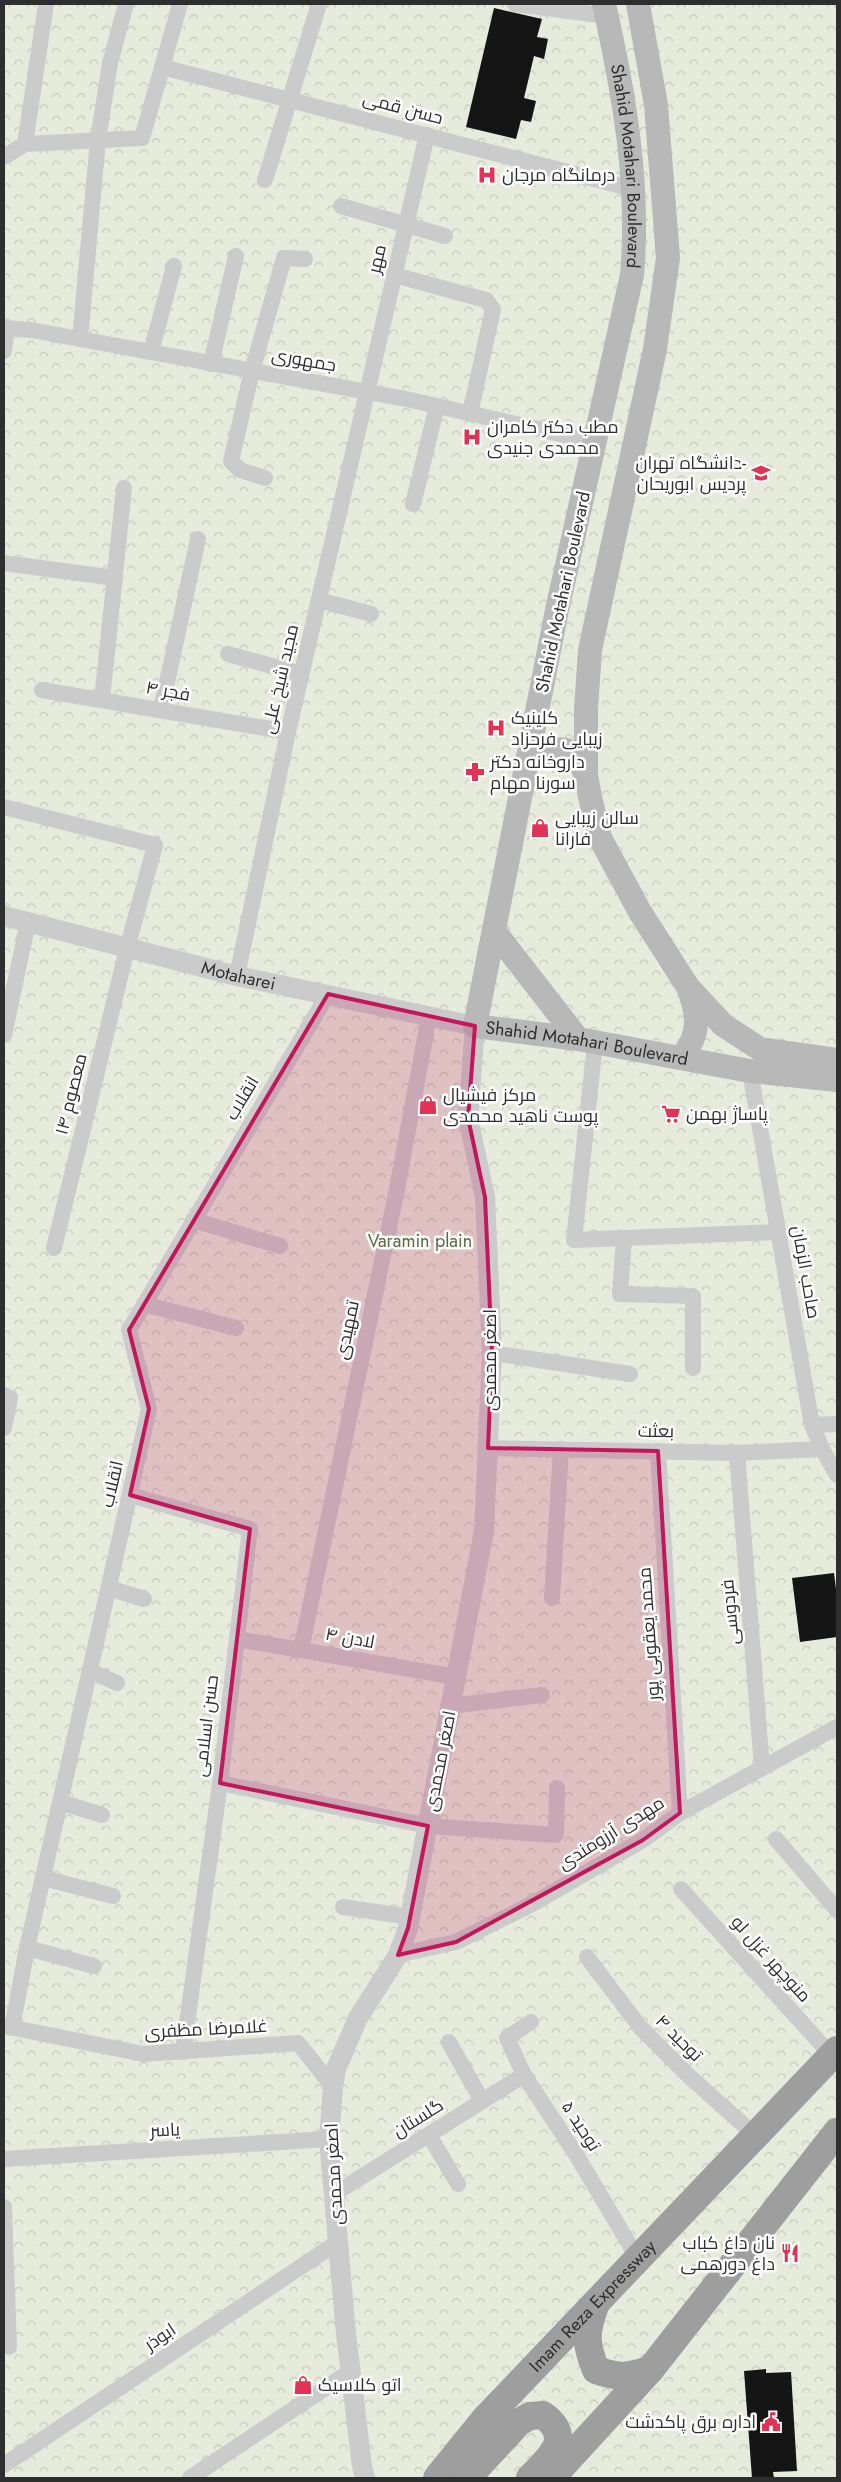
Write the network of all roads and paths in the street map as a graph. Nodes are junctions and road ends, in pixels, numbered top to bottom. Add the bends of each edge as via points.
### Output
1 (46, 4) edge
2 (126, 4) edge
3 (180, 4) edge
4 (319, 4) edge
5 (516, 4) edge
6 (638, 4) edge
7 (606, 10) edge
8 (162, 67) junction
9 (288, 99) junction
10 (427, 135) junction
11 (98, 140) junction
12 (25, 144) junction
13 (4, 157) edge
14 (265, 180) dead end
15 (633, 189) junction
16 (341, 206) dead end
17 (406, 226) junction
18 (446, 236) dead end
19 (236, 256) dead end
20 (306, 259) dead end
21 (174, 266) dead end
22 (394, 275) junction
23 (5, 328) edge
24 (80, 340) junction
25 (4, 350) edge
26 (151, 352) junction
27 (211, 364) junction
28 (252, 371) junction
29 (366, 392) junction
30 (437, 406) junction
31 (470, 414) junction
32 (595, 442) junction
33 (266, 478) dead end
34 (124, 488) dead end
35 (413, 504) dead end
36 (198, 539) dead end
37 (4, 563) edge
38 (115, 578) junction
39 (318, 600) junction
40 (371, 614) dead end
41 (228, 654) dead end
42 (302, 674) junction
43 (42, 690) dead end
44 (102, 700) junction
45 (161, 710) junction
46 (538, 712) junction
47 (586, 724) junction
48 (288, 732) junction
49 (529, 759) junction
50 (586, 775) junction
51 (4, 807) edge
52 (4, 916) edge
53 (28, 922) junction
54 (495, 932) junction
55 (127, 949) junction
56 (237, 976) junction
57 (688, 987) junction
58 (328, 994) junction
59 (429, 1017) junction
60 (475, 1026) junction
61 (4, 1035) edge
62 (587, 1042) junction
63 (682, 1057) junction
64 (837, 1060) edge
65 (750, 1071) junction
66 (837, 1080) edge
67 (193, 1220) junction
68 (780, 1232) junction
69 (624, 1239) junction
70 (280, 1246) dead end
71 (54, 1248) dead end
72 (144, 1304) junction
73 (236, 1328) dead end
74 (492, 1353) junction
75 (693, 1368) dead end
76 (630, 1374) dead end
77 (4, 1394) edge
78 (837, 1424) edge
79 (812, 1425) junction
80 (4, 1428) edge
81 (488, 1448) junction
82 (562, 1449) junction
83 (822, 1449) junction
84 (658, 1451) junction
85 (737, 1453) junction
86 (837, 1475) edge
87 (130, 1495) junction
88 (109, 1588) junction
89 (552, 1598) dead end
90 (144, 1599) dead end
91 (237, 1639) junction
92 (301, 1650) junction
93 (90, 1671) junction
94 (456, 1677) junction
95 (117, 1683) dead end
96 (542, 1695) dead end
97 (450, 1706) junction
98 (837, 1727) edge
99 (762, 1768) junction
100 (220, 1783) junction
101 (557, 1788) dead end
102 (60, 1802) junction
103 (680, 1813) junction
104 (102, 1815) dead end
105 (428, 1826) junction
106 (776, 1839) dead end
107 (43, 1878) junction
108 (681, 1889) dead end
109 (113, 1896) dead end
110 (343, 1907) dead end
111 (837, 1910) edge
112 (410, 1917) junction
113 (27, 1948) junction
114 (398, 1955) junction
115 (587, 1957) dead end
116 (94, 1966) dead end
117 (531, 2022) dead end
118 (8, 2027) edge
119 (449, 2042) dead end
120 (183, 2052) junction
121 (835, 2053) edge
122 (524, 2075) junction
123 (333, 2087) junction
124 (482, 2101) junction
125 (837, 2132) edge
126 (429, 2135) junction
127 (756, 2136) junction
128 (329, 2139) junction
129 (4, 2159) edge
130 (458, 2184) dead end
131 (334, 2194) junction
132 (4, 2207) edge
133 (338, 2242) junction
134 (638, 2259) junction
135 (596, 2305) junction
136 (9, 2347) dead end
137 (650, 2370) junction
138 (351, 2371) junction
139 (4, 2465) edge
140 (190, 2478) edge
141 (365, 2478) edge
142 (437, 2478) edge
143 (467, 2478) edge
144 (530, 2478) edge
145 (550, 2478) edge

1 - 12 street
2 - 11 street via 110,63
3 - 8 street
4 - 9 street
5 - 7 street
6 - 47 main road, Shahid Motahari Boulevard via 656,105 668,258 656,349 590,650
7 - 15 main road, Shahid Motahari Boulevard via 632,163
8 - 9 street, حسن قمی
8 - 11 street via 142,138
9 - 10 street, حسن قمی
9 - 14 street
10 - 15 street, حسن قمی
10 - 17 street, مهر
11 - 12 street
11 - 24 street
12 - 13 street
15 - 32 main road, Shahid Motahari Boulevard via 636,237 632,275
16 - 17 street
17 - 18 street
17 - 22 street, مهر
19 - 27 street
20 - 28 street via 284,258
21 - 26 street
22 - 29 street, مهر
22 - 31 street via 486,300 493,309
23 - 24 street, جمهوری
23 - 25 street
24 - 26 street, جمهوری
26 - 27 street, جمهوری
27 - 28 street, جمهوری
28 - 29 street, جمهوری
28 - 33 street via 231,461 240,470
29 - 30 street, جمهوری
29 - 39 street, مجید شیخ علی
30 - 31 street, جمهوری
30 - 35 street
31 - 32 street, جمهوری
32 - 46 main road, Shahid Motahari Boulevard
34 - 38 street
36 - 45 street
37 - 38 street
38 - 44 street
39 - 40 street
39 - 42 street, مجید شیخ علی
41 - 42 street
42 - 48 street, مجید شیخ علی
43 - 44 street, فجر ۴
44 - 45 street, فجر ۴
45 - 48 street, فجر ۴
46 - 47 main road via 548,736 567,738
46 - 49 main road, Shahid Motahari Boulevard
47 - 50 main road, Shahid Motahari Boulevard
48 - 56 street, مجید شیخ علی
49 - 50 main road via 556,749 566,749 577,757
49 - 54 main road, Shahid Motahari Boulevard
50 - 57 main road, Shahid Motahari Boulevard via 600,838 640,912
51 - 55 street, ۱۴ معصوم via 155,845
52 - 53 street, Motaharei
53 - 55 street, Motaharei
53 - 61 street
54 - 60 main road, Shahid Motahari Boulevard
54 - 62 main road
55 - 56 street, Motaharei
55 - 71 street, ۱۴ معصوم
56 - 58 street, Motaharei
57 - 63 main road via 695,1007 696,1033
57 - 64 main road, Shahid Motahari Boulevard via 723,1025 760,1049
58 - 59 street, Motaharei
58 - 67 street, انقلاب
59 - 60 street, Motaharei
59 - 92 street, تمهیدی via 397,1189
60 - 62 main road, Shahid Motahari Boulevard
60 - 74 street, اصغر محمدی via 468,1118 485,1197
62 - 63 main road, Shahid Motahari Boulevard
62 - 69 street via 574,1240
63 - 65 main road, Shahid Motahari Boulevard
65 - 66 main road, Shahid Motahari Boulevard
65 - 68 street, صاحب الزمان
67 - 70 street
67 - 72 street, انقلاب
68 - 69 street
68 - 79 street, صاحب الزمان
69 - 75 street via 620,1294 693,1296
72 - 73 street
72 - 87 street, انقلاب via 129,1330 149,1409
74 - 76 street
74 - 81 street, اصغر محمدی
77 - 80 street via 10,1398
78 - 79 street
79 - 83 street, صاحب الزمان
81 - 82 street, بعثت
81 - 94 street, اصغر محمدی via 484,1531
82 - 84 street, بعثت
82 - 89 street
83 - 85 street, بعثت
83 - 86 street, صاحب الزمان
84 - 85 street, بعثت
84 - 103 street, محمد یعقوبی پور
85 - 99 street, فردوسی
87 - 88 street, انقلاب
87 - 91 street, حسن اسلامی via 250,1529
88 - 90 street
88 - 93 street, انقلاب
91 - 92 street, لادن ۴
91 - 100 street, حسن اسلامی
92 - 94 street, لادن ۴
93 - 95 street
93 - 102 street, انقلاب
94 - 97 street, اصغر محمدی
96 - 97 street
97 - 105 street, اصغر محمدی
98 - 99 street, مهدی آرزومندی
99 - 103 street, مهدی آرزومندی
100 - 105 street
100 - 120 street, حسن اسلامی
101 - 105 street via 556,1835
102 - 104 street
102 - 107 street, انقلاب
103 - 114 street, مهدی آرزومندی via 617,1855 532,1904 456,1942
105 - 112 street, اصغر محمدی
106 - 111 street
107 - 109 street
107 - 113 street, انقلاب
108 - 121 street, منوچهر غزل لو
110 - 112 street
112 - 114 street, اصغر محمدی
113 - 116 street
113 - 118 street, انقلاب
114 - 123 street, اصغر محمدی via 358,2018 336,2069
115 - 127 street, توحید ۴ via 640,2027
117 - 122 street, توحید ۵ via 507,2038
118 - 120 street, غلامرضا مظفری via 143,2054
119 - 124 street
120 - 123 street, غلامرضا مظفری via 298,2043
121 - 127 highway, Imam Reza Expressway
122 - 124 street, گلستان
122 - 134 street, توحید ۵
123 - 128 street, اصغر محمدی
124 - 126 street, گلستان
125 - 137 highway
126 - 130 street
126 - 131 street, گلستان
127 - 134 highway, Imam Reza Expressway
128 - 129 street, یاسر
128 - 131 street, اصغر محمدی
131 - 133 street, اصغر محمدی
132 - 136 street
133 - 138 street, اصغر محمدی
133 - 139 street, ابوذر
134 - 135 highway, Imam Reza Expressway
135 - 137 highway via 587,2329 587,2349 596,2370 615,2377
135 - 142 highway, Imam Reza Expressway via 484,2420
137 - 145 highway
138 - 140 street
138 - 141 street, اصغر محمدی
143 - 144 highway via 519,2422 530,2416 543,2415 554,2423 559,2437 556,2450

